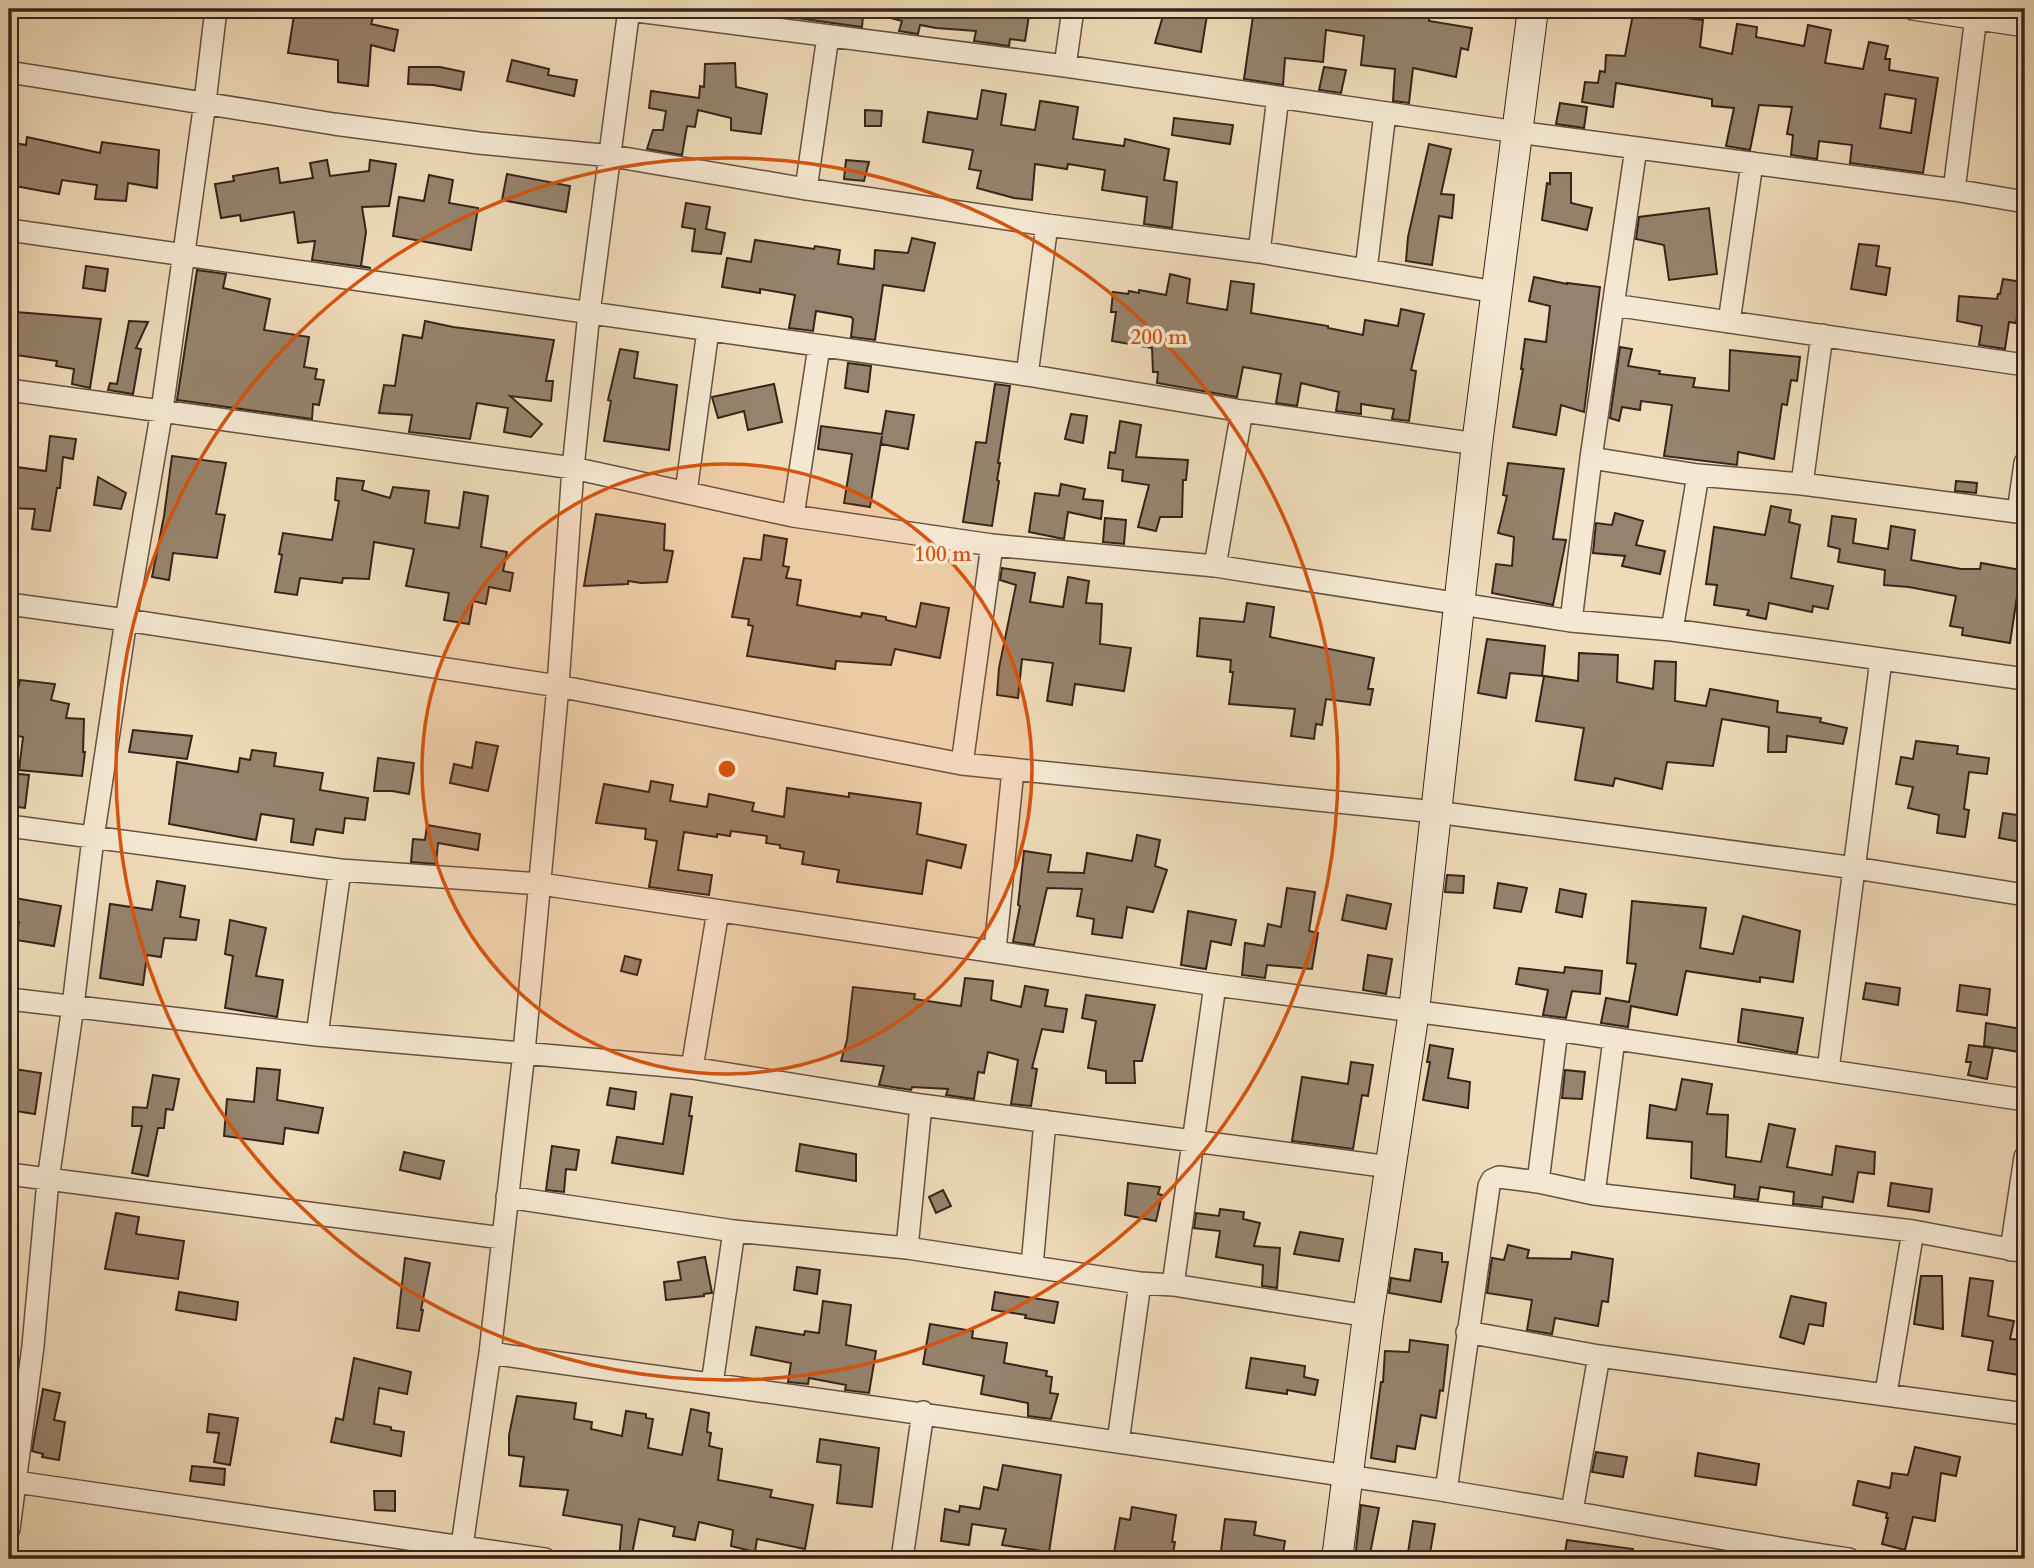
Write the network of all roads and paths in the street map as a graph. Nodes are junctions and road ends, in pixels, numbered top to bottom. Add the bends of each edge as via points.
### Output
1 (216, 9) edge
2 (627, 9) edge
3 (1073, 9) edge
4 (1533, 9) edge
5 (1913, 9) edge
6 (1977, 13) edge
7 (2025, 26) edge
8 (828, 36) junction
9 (1065, 66) junction
10 (9, 72) edge
11 (1278, 97) junction
12 (205, 102) junction
13 (1385, 113) junction
14 (1517, 132) junction
15 (1636, 148) junction
16 (612, 156) junction
17 (1752, 163) junction
18 (806, 189) junction
19 (1954, 190) junction
20 (2025, 202) edge
21 (1047, 225) junction
22 (9, 230) edge
23 (1259, 252) junction
24 (183, 256) junction
25 (1366, 270) junction
26 (1496, 292) junction
27 (1612, 305) junction
28 (589, 313) junction
29 (1729, 322) junction
30 (708, 330) junction
31 (1822, 335) junction
32 (819, 347) junction
33 (2025, 365) edge
34 (1027, 375) junction
35 (9, 390) edge
36 (162, 410) junction
37 (1242, 411) junction
38 (1477, 444) junction
39 (1591, 458) junction
40 (2025, 463) edge
41 (573, 468) junction
42 (1698, 474) junction
43 (1802, 484) junction
44 (685, 492) junction
45 (2021, 512) edge
46 (793, 516) junction
47 (992, 545) junction
48 (1215, 566) junction
49 (9, 604) edge
50 (1458, 604) junction
51 (126, 620) junction
52 (1571, 621) junction
53 (1672, 630) junction
54 (1881, 660) junction
55 (2025, 679) edge
56 (558, 686) junction
57 (961, 764) junction
58 (1013, 771) junction
59 (1436, 813) junction
60 (9, 826) edge
61 (93, 838) junction
62 (1855, 868) junction
63 (340, 870) junction
64 (541, 884) junction
65 (2025, 895) edge
66 (718, 911) junction
67 (995, 950) junction
68 (1215, 985) junction
69 (9, 999) edge
70 (73, 1006) junction
71 (1415, 1011) junction
72 (1557, 1030) junction
73 (317, 1035) junction
74 (1614, 1039) junction
75 (524, 1052) junction
76 (692, 1068) junction
77 (1828, 1070) junction
78 (2025, 1100) edge
79 (920, 1105) junction
80 (1045, 1121) junction
81 (1194, 1139) junction
82 (2025, 1157) edge
83 (1391, 1167) junction
84 (9, 1174) edge
85 (48, 1180) junction
86 (1538, 1182) junction
87 (1594, 1194) junction
88 (507, 1197) junction
89 (734, 1231) junction
90 (1913, 1231) junction
91 (502, 1238) junction
92 (907, 1248) junction
93 (2018, 1251) edge
94 (1032, 1266) junction
95 (1140, 1283) junction
96 (1173, 1285) junction
97 (1368, 1316) junction
98 (1467, 1332) junction
99 (490, 1353) junction
100 (1599, 1356) junction
101 (712, 1384) junction
102 (1886, 1393) junction
103 (923, 1412) junction
104 (2025, 1414) edge
105 (1118, 1442) junction
106 (1348, 1476) junction
107 (12, 1481) edge
108 (1446, 1491) junction
109 (1572, 1511) junction
110 (9, 1529) edge
111 (460, 1553) edge
112 (1760, 1553) edge
113 (545, 1559) edge
114 (902, 1559) edge
115 (1337, 1559) edge
116 (1849, 1559) edge

1 - 12 street
2 - 8 street
2 - 16 street
3 - 9 street
4 - 14 street
5 - 6 street
6 - 7 street
6 - 19 street
8 - 9 street
8 - 18 street
9 - 11 street
10 - 12 street
11 - 13 street
11 - 23 street
12 - 16 street via 361,128
12 - 24 street
13 - 14 street
13 - 25 street
14 - 15 street
14 - 26 street
15 - 17 street
15 - 27 street
16 - 18 street
16 - 28 street
17 - 19 street
17 - 29 street
18 - 21 street
19 - 20 street
21 - 23 street
21 - 34 street
22 - 24 street
23 - 25 street
24 - 28 street
24 - 36 street
25 - 26 street
26 - 38 street
27 - 29 street
27 - 39 street
28 - 30 street
28 - 41 street
29 - 31 street
30 - 32 street
30 - 44 street
31 - 33 street
31 - 43 street
32 - 34 street
32 - 46 street
34 - 37 street
35 - 36 street
36 - 41 street
36 - 51 street
37 - 38 street
37 - 48 street
38 - 50 street
39 - 42 street
39 - 52 street
40 - 45 street
41 - 44 street
41 - 56 street
42 - 43 street
42 - 53 street
43 - 45 street
44 - 46 street
46 - 47 street
47 - 48 street
47 - 57 street
48 - 50 street
49 - 51 street
50 - 52 street
50 - 59 street
51 - 56 street
51 - 61 street
52 - 53 street
53 - 54 street
54 - 55 street
54 - 62 street
56 - 57 street
56 - 64 street
57 - 58 street
58 - 59 street
58 - 67 street
59 - 62 street
59 - 71 street
60 - 61 street
61 - 63 street
61 - 70 street
62 - 65 street
62 - 77 street
63 - 64 street
63 - 73 street
64 - 66 street
64 - 75 street
66 - 67 street
66 - 76 street
67 - 68 street
68 - 71 street
68 - 81 street
69 - 70 street
70 - 73 street
70 - 85 street
71 - 72 street
71 - 83 street
72 - 74 street
72 - 86 street
73 - 75 street
74 - 77 street
74 - 87 street
75 - 76 street
75 - 88 street
76 - 79 street
77 - 78 street
79 - 80 street
79 - 92 street
80 - 81 street
80 - 94 street
81 - 83 street
81 - 96 street
82 - 93 street
83 - 97 street
84 - 85 street
85 - 91 street
85 - 107 street via 33,1346
86 - 87 street
86 - 98 street via 1499,1177 1489,1186
87 - 90 street
88 - 89 street
88 - 91 street
89 - 92 street
89 - 101 street
90 - 93 street
90 - 102 street
91 - 99 street
92 - 94 street
94 - 95 street
95 - 96 street
95 - 105 street
96 - 97 street
97 - 106 street
98 - 100 street
98 - 108 street
99 - 101 street
99 - 111 street
100 - 102 street
100 - 109 street
101 - 103 street
102 - 104 street
103 - 105 street
103 - 114 street
105 - 106 street
106 - 108 street
106 - 115 street
107 - 110 street
107 - 111 street
108 - 109 street
109 - 112 street
111 - 113 street
112 - 116 street

